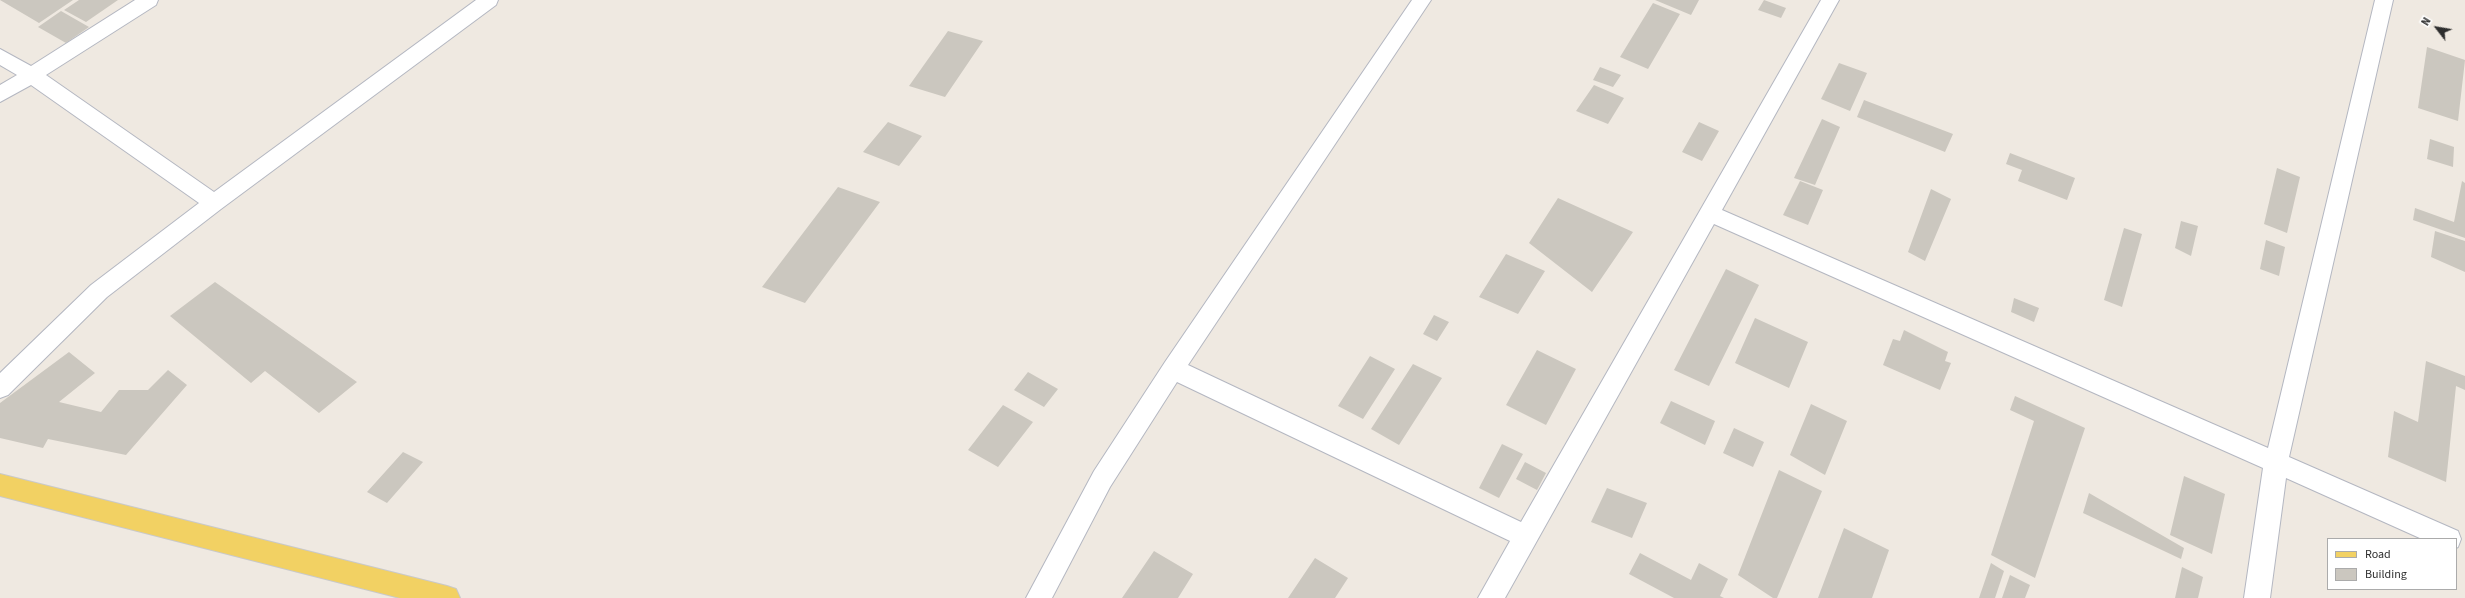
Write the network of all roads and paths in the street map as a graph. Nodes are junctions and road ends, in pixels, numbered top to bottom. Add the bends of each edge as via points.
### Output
1 (149, 0) edge
2 (489, 0) edge
3 (1422, 0) edge
4 (1830, 0) edge
5 (2384, 0) edge
6 (0, 56) edge
7 (32, 75) junction
8 (0, 96) edge
9 (214, 203) junction
10 (1709, 213) junction
11 (1173, 369) junction
12 (0, 388) edge
13 (2276, 463) junction
14 (0, 485) edge
15 (1526, 537) junction
16 (2448, 538) edge
17 (447, 598) edge
18 (1039, 598) edge
19 (1491, 598) edge
20 (2257, 598) edge

1 - 7 street
2 - 9 street
3 - 11 street
4 - 10 street
5 - 13 street
6 - 7 street
7 - 8 street
7 - 9 street
9 - 12 street via 99,291
10 - 13 street
10 - 15 street
11 - 15 street
11 - 18 street via 1102,479
13 - 16 street
13 - 20 street
14 - 17 main road
15 - 19 street

